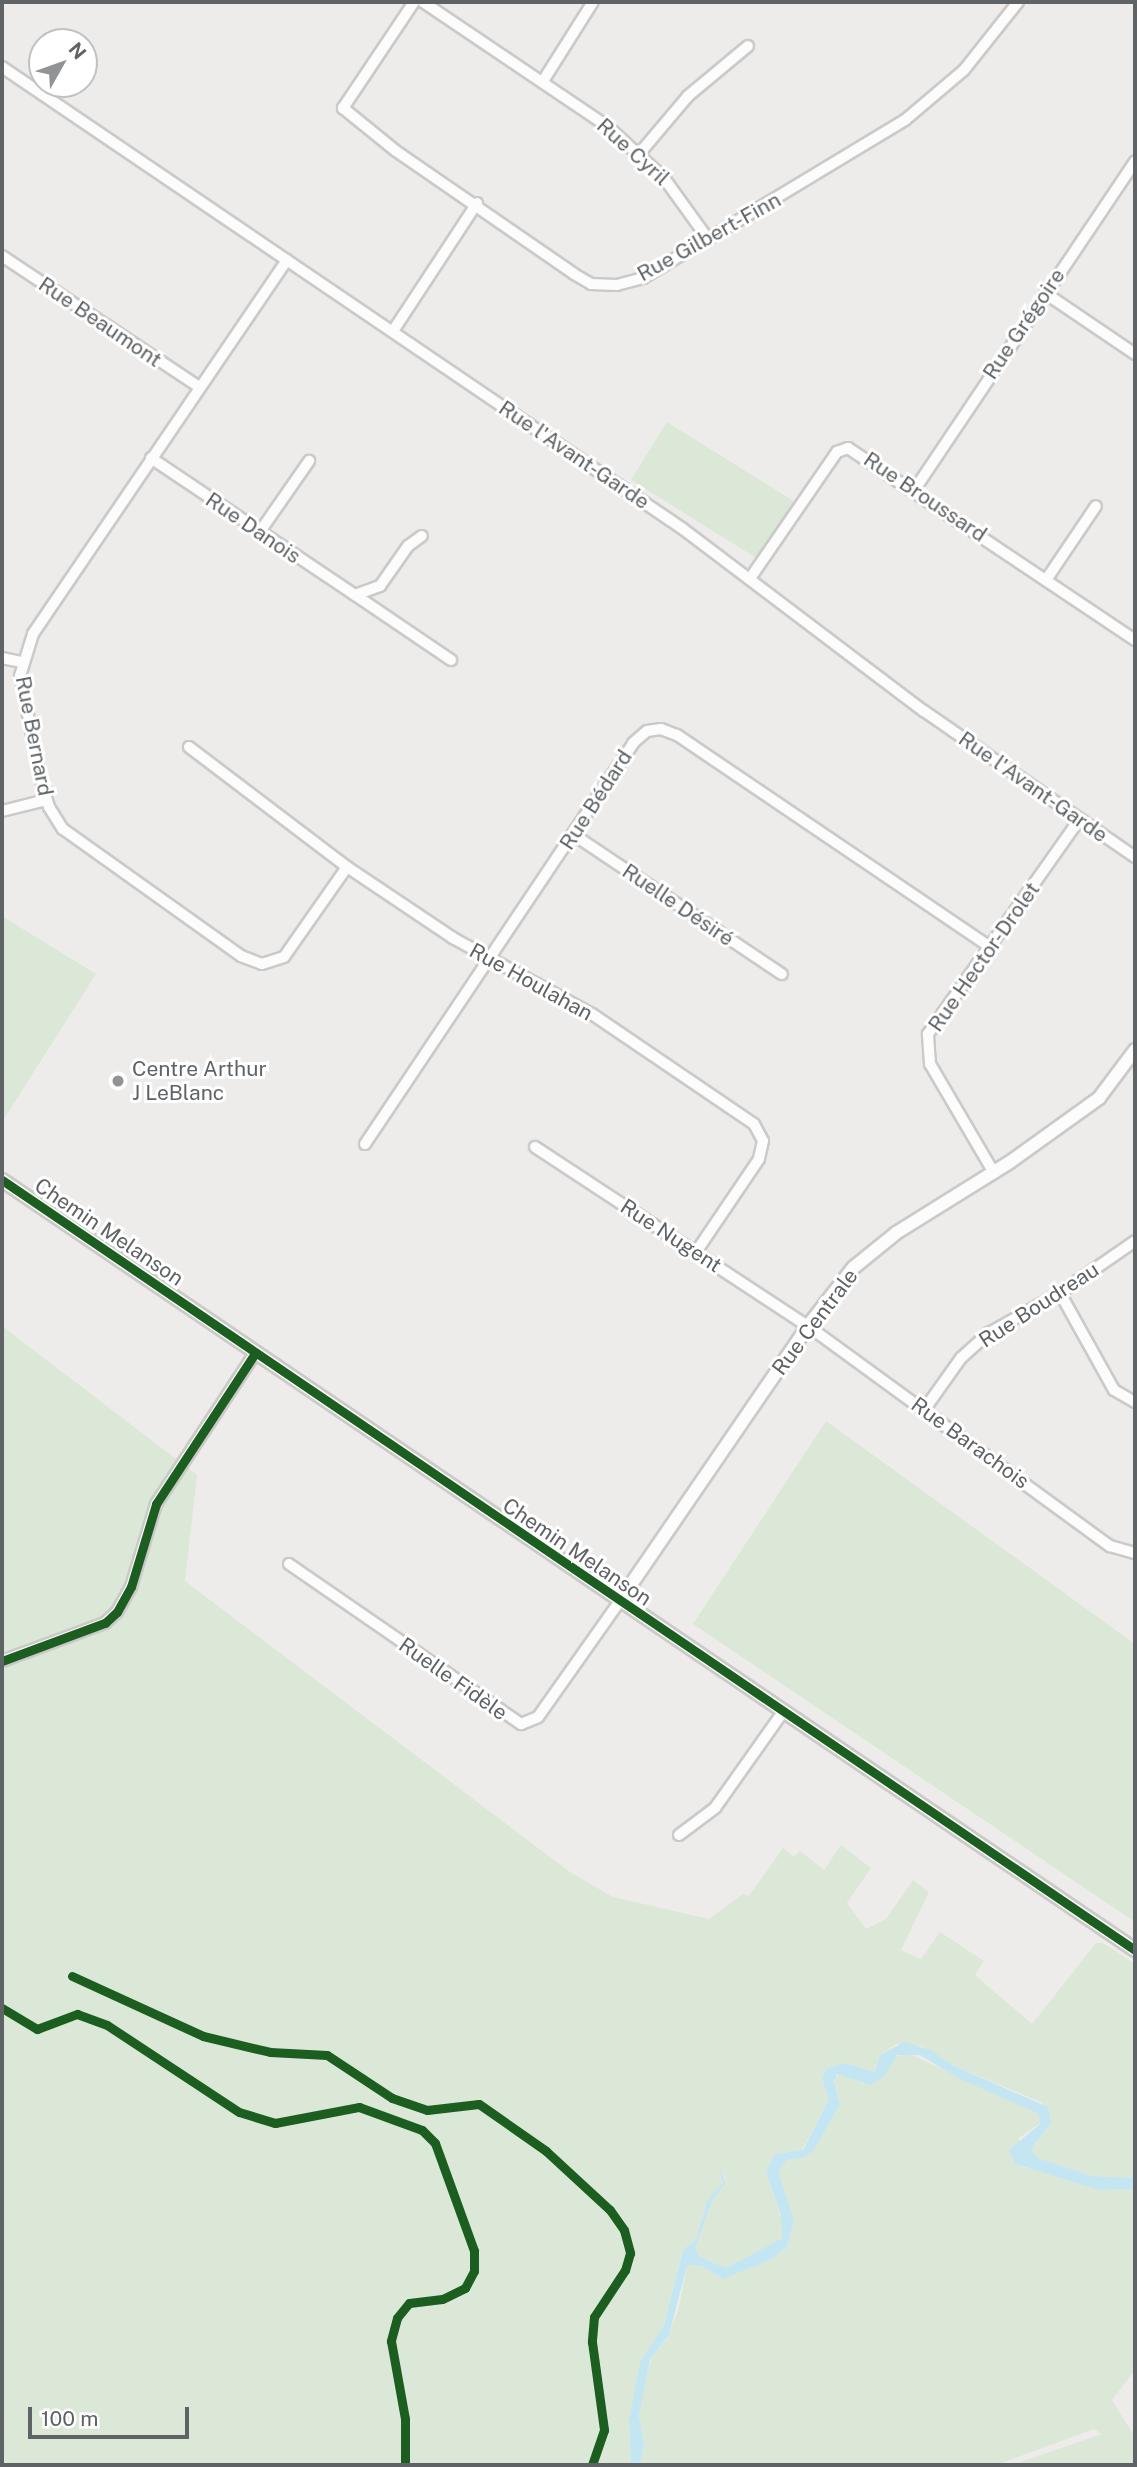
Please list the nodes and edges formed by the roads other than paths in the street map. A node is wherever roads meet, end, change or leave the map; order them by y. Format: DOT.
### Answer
graph roads {
  1 [pos="414,2"];
  2 [pos="423,2"];
  3 [pos="593,2"];
  4 [pos="1018,2"];
  5 [pos="748,46"];
  6 [pos="2,67"];
  7 [pos="543,81"];
  8 [pos="639,154"];
  9 [pos="1135,161"];
  10 [pos="477,203"];
  11 [pos="708,239"];
  12 [pos="2,256"];
  13 [pos="287,260"];
  14 [pos="1045,293"];
  15 [pos="393,331"];
  16 [pos="1135,354"];
  17 [pos="199,387"];
  18 [pos="152,458"];
  19 [pos="309,461"];
  20 [pos="915,489"];
  21 [pos="1096,506"];
  22 [pos="259,533"];
  23 [pos="422,536"];
  24 [pos="751,577"];
  25 [pos="1046,580"];
  26 [pos="355,595"];
  27 [pos="1135,640"];
  28 [pos="2,658"];
  29 [pos="451,660"];
  30 [pos="21,662"];
  31 [pos="189,747"];
  32 [pos="47,800"];
  33 [pos="2,811"];
  34 [pos="1079,820"];
  35 [pos="574,835"];
  36 [pos="1135,857"];
  37 [pos="347,866"];
  38 [pos="992,948"];
  39 [pos="489,960"];
  40 [pos="782,974"];
  41 [pos="1135,1050"];
  42 [pos="365,1144"];
  43 [pos="535,1147"];
  44 [pos="994,1173"];
  45 [pos="2,1180"];
  46 [pos="1135,1241"];
  47 [pos="696,1252"];
  48 [pos="1060,1293"];
  49 [pos="807,1326"];
  50 [pos="255,1353"];
  51 [pos="1135,1402"];
  52 [pos="924,1410"];
  53 [pos="1135,1553"];
  54 [pos="289,1564"];
  55 [pos="619,1602"];
  56 [pos="2,1661"];
  57 [pos="783,1712"];
  58 [pos="679,1835"];
  59 [pos="1135,1950"];
  1 -- 10 [label="street, Rue Gilbert-Finn"];
  2 -- 7 [label="street, Rue Cyril"];
  3 -- 7 [label="street"];
  4 -- 11 [label="street, Rue Gilbert-Finn"];
  5 -- 8 [label="street"];
  6 -- 13 [label="street, Rue l'Avant-Garde"];
  7 -- 8 [label="street, Rue Cyril"];
  8 -- 11 [label="street, Rue Cyril"];
  9 -- 14 [label="street, Rue Grégoire"];
  10 -- 11 [label="street, Rue Gilbert-Finn"];
  10 -- 15 [label="street"];
  12 -- 17 [label="street, Rue Beaumont"];
  13 -- 15 [label="street, Rue l'Avant-Garde"];
  13 -- 17 [label="street, Rue Bernard"];
  14 -- 16 [label="street"];
  14 -- 20 [label="street, Rue Grégoire"];
  15 -- 24 [label="street, Rue l'Avant-Garde"];
  17 -- 18 [label="street, Rue Bernard"];
  18 -- 22 [label="street, Rue Danois"];
  18 -- 30 [label="street, Rue Bernard"];
  19 -- 22 [label="street"];
  20 -- 24 [label="street, Rue Broussard"];
  20 -- 25 [label="street, Rue Broussard"];
  21 -- 25 [label="street"];
  22 -- 26 [label="street, Rue Danois"];
  23 -- 26 [label="street"];
  24 -- 34 [label="street, Rue l'Avant-Garde"];
  25 -- 27 [label="street, Rue Broussard"];
  26 -- 29 [label="street, Rue Danois"];
  28 -- 30 [label="street"];
  30 -- 32 [label="street, Rue Bernard"];
  31 -- 37 [label="street, Rue Houlahan"];
  32 -- 33 [label="street"];
  32 -- 37 [label="street, Rue Bernard"];
  34 -- 36 [label="street, Rue l'Avant-Garde"];
  34 -- 38 [label="street, Rue Hector-Drolet"];
  35 -- 38 [label="street, Rue Bédard"];
  35 -- 39 [label="street, Rue Bédard"];
  35 -- 40 [label="street, Ruelle Désiré"];
  37 -- 39 [label="street, Rue Houlahan"];
  38 -- 44 [label="street, Rue Hector-Drolet"];
  39 -- 42 [label="street, Rue Bédard"];
  39 -- 47 [label="street, Rue Houlahan"];
  41 -- 44 [label="street, Rue Centrale"];
  43 -- 47 [label="street, Rue Nugent"];
  44 -- 49 [label="street, Rue Centrale"];
  45 -- 50 [label="street, Chemin Melanson"];
  46 -- 48 [label="street, Rue Boudreau"];
  47 -- 49 [label="street, Rue Nugent"];
  48 -- 51 [label="street"];
  48 -- 52 [label="street, Rue Boudreau"];
  49 -- 52 [label="street, Rue Barachois"];
  49 -- 55 [label="street, Rue Centrale"];
  50 -- 55 [label="street, Chemin Melanson"];
  50 -- 56 [label="street"];
  52 -- 53 [label="street, Rue Barachois"];
  54 -- 55 [label="street, Ruelle Fidèle"];
  55 -- 57 [label="street, Chemin Melanson"];
  57 -- 58 [label="street"];
  57 -- 59 [label="street, Chemin Melanson"];
}
